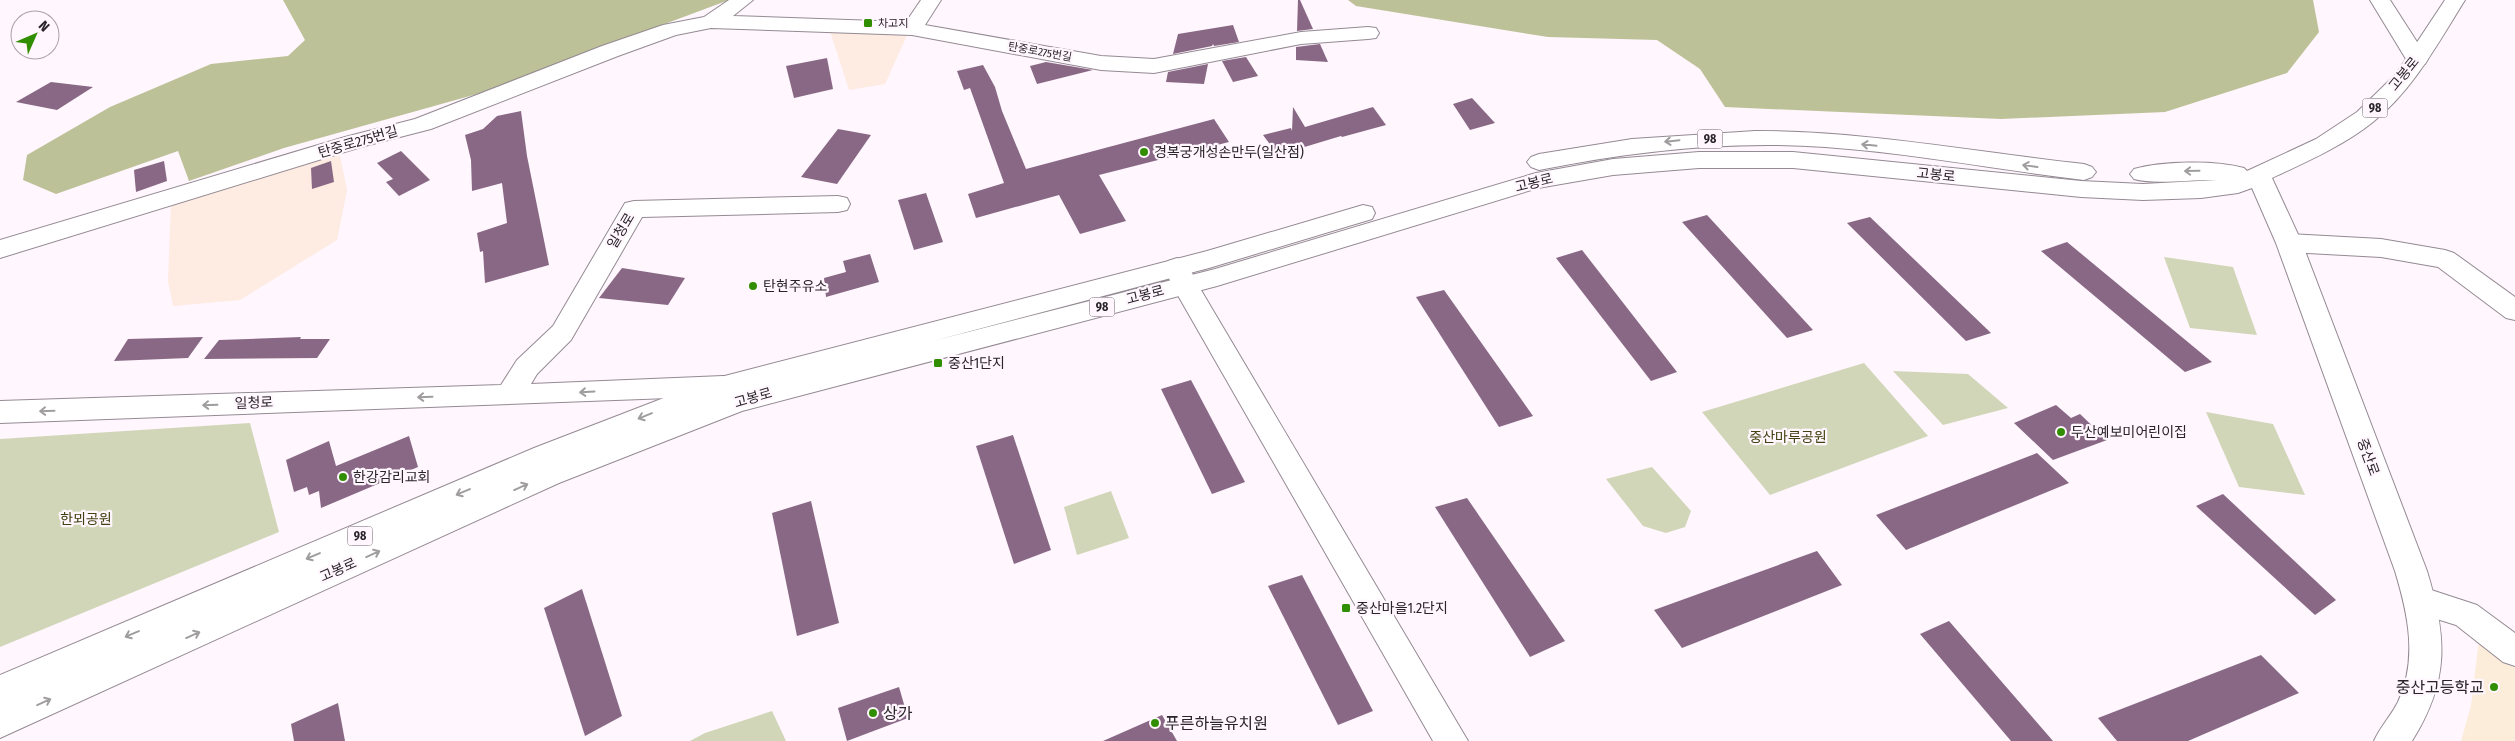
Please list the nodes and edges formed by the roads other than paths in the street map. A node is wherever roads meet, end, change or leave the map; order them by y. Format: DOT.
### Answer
graph roads {
  1 [pos="743,0"];
  2 [pos="931,0"];
  3 [pos="2380,0"];
  4 [pos="2456,0"];
  5 [pos="711,22"];
  6 [pos="912,29"];
  7 [pos="1368,32"];
  8 [pos="2417,59"];
  9 [pos="2258,174"];
  10 [pos="838,204"];
  11 [pos="2289,244"];
  12 [pos="0,249"];
  13 [pos="1181,276"];
  14 [pos="2515,310"];
  15 [pos="723,386"];
  16 [pos="509,394"];
  17 [pos="0,412"];
  18 [pos="2419,600"];
  19 [pos="2515,652"];
  20 [pos="0,691"];
  21 [pos="0,722"];
  22 [pos="1451,741"];
  23 [pos="2391,741"];
  1 -- 5 [label="main road, 탄중로275번길"];
  2 -- 6 [label="main road"];
  3 -- 8 [label="main road"];
  4 -- 8 [label="main road, 고봉로 / 98"];
  5 -- 6 [label="main road, 탄중로275번길"];
  5 -- 12 [label="main road, 탄중로275번길"];
  6 -- 7 [label="main road, 탄중로275번길"];
  8 -- 9 [label="main road, 고봉로 / 98"];
  9 -- 11 [label="main road, 중산로"];
  9 -- 13 [label="main road, 고봉로 / 98"];
  10 -- 16 [label="main road, 일청로"];
  11 -- 14 [label="main road"];
  11 -- 18 [label="main road, 중산로"];
  13 -- 15 [label="main road, 고봉로 / 98"];
  21 -- 13 [label="main road, 고봉로 / 98, one-way"];
  13 -- 22 [label="main road"];
  15 -- 16 [label="main road, 일청로, one-way"];
  15 -- 20 [label="main road, 고봉로 / 98, one-way"];
  16 -- 17 [label="main road, 일청로, one-way"];
  18 -- 19 [label="main road"];
  18 -- 23 [label="main road, 중산로"];
}
